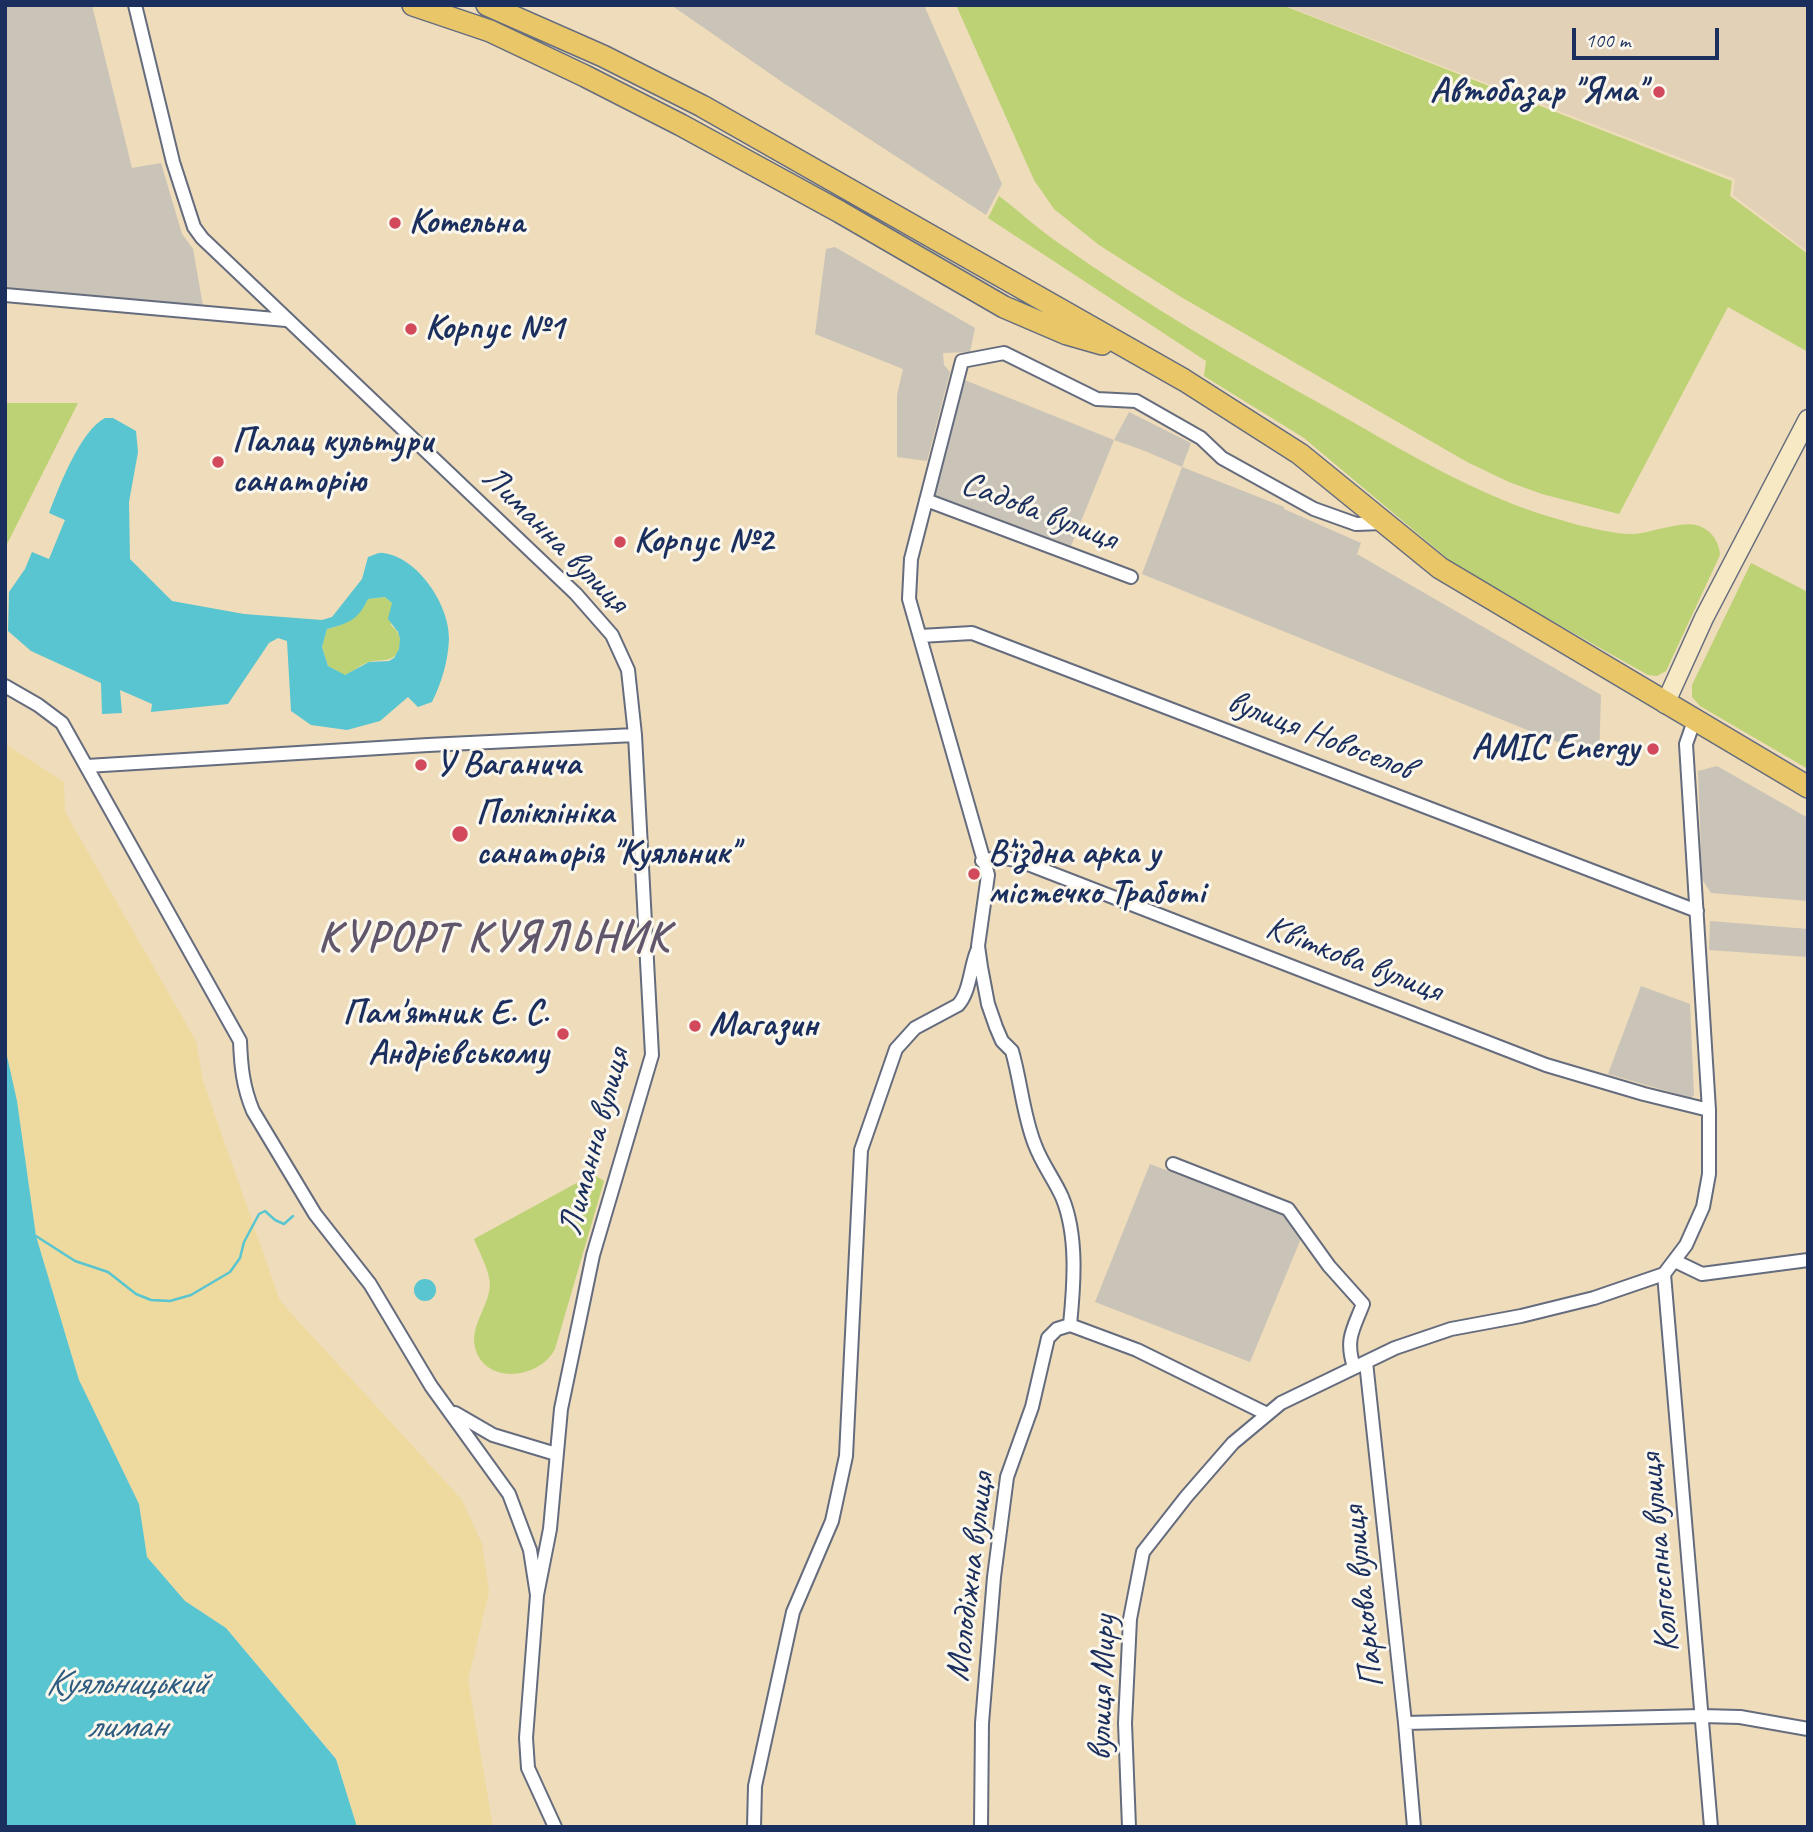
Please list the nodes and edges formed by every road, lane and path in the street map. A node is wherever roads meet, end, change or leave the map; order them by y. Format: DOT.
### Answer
graph roads {
  1 [pos="135,5"];
  2 [pos="413,5"];
  3 [pos="488,5"];
  4 [pos="5,295"];
  5 [pos="286,320"];
  6 [pos="1134,354"];
  7 [pos="1808,419"];
  8 [pos="926,500"];
  9 [pos="1384,523"];
  10 [pos="1131,577"];
  11 [pos="920,636"];
  12 [pos="5,686"];
  13 [pos="1665,704"];
  14 [pos="1694,721"];
  15 [pos="635,734"];
  16 [pos="87,766"];
  17 [pos="1808,787"];
  18 [pos="982,869"];
  19 [pos="1697,911"];
  20 [pos="978,946"];
  21 [pos="963,999"];
  22 [pos="988,1003"];
  23 [pos="1709,1110"];
  24 [pos="1173,1164"];
  25 [pos="1808,1260"];
  26 [pos="1675,1261"];
  27 [pos="1664,1274"];
  28 [pos="1070,1325"];
  29 [pos="1360,1365"];
  30 [pos="449,1409"];
  31 [pos="1267,1414"];
  32 [pos="556,1454"];
  33 [pos="537,1595"];
  34 [pos="1702,1716"];
  35 [pos="1405,1723"];
  36 [pos="1808,1729"];
  37 [pos="555,1827"];
  38 [pos="754,1827"];
  39 [pos="981,1827"];
  40 [pos="1129,1827"];
  41 [pos="1414,1827"];
  42 [pos="1712,1827"];
  1 -- 5 [label="street, Лиманна вулиця"];
  2 -- 6 [label="highway"];
  3 -- 6 [label="highway"];
  4 -- 5 [label="street"];
  5 -- 15 [label="street, Лиманна вулиця"];
  6 -- 9 [label="highway"];
  7 -- 13 [label="street"];
  8 -- 9 [label="street"];
  8 -- 10 [label="street, Садова вулиця"];
  8 -- 11 [label="street"];
  9 -- 13 [label="highway"];
  11 -- 18 [label="street"];
  11 -- 19 [label="street, вулиця Новоселов"];
  12 -- 16 [label="street"];
  13 -- 14 [label="highway"];
  14 -- 17 [label="highway"];
  14 -- 19 [label="street"];
  15 -- 16 [label="street"];
  15 -- 32 [label="street, Лиманна вулиця"];
  16 -- 30 [label="street"];
  18 -- 20 [label="street"];
  18 -- 23 [label="street, Квіткова вулиця"];
  19 -- 23 [label="street"];
  20 -- 21 [label="street"];
  20 -- 22 [label="street"];
  21 -- 22 [label="street"];
  21 -- 38 [label="street"];
  22 -- 28 [label="street"];
  23 -- 26 [label="street"];
  24 -- 29 [label="street, Паркова вулиця"];
  25 -- 26 [label="street"];
  26 -- 27 [label="street"];
  27 -- 29 [label="street"];
  27 -- 34 [label="street, Колгоспна вулиця"];
  28 -- 31 [label="street"];
  28 -- 39 [label="street, Молодіжна вулиця"];
  29 -- 31 [label="street"];
  29 -- 35 [label="street, Паркова вулиця"];
  30 -- 32 [label="street"];
  30 -- 33 [label="street"];
  31 -- 40 [label="street, вулиця Миру"];
  32 -- 33 [label="street, Лиманна вулиця"];
  33 -- 37 [label="street"];
  34 -- 35 [label="street"];
  34 -- 36 [label="street"];
  34 -- 42 [label="street, Колгоспна вулиця"];
  35 -- 41 [label="street, Паркова вулиця"];
}
